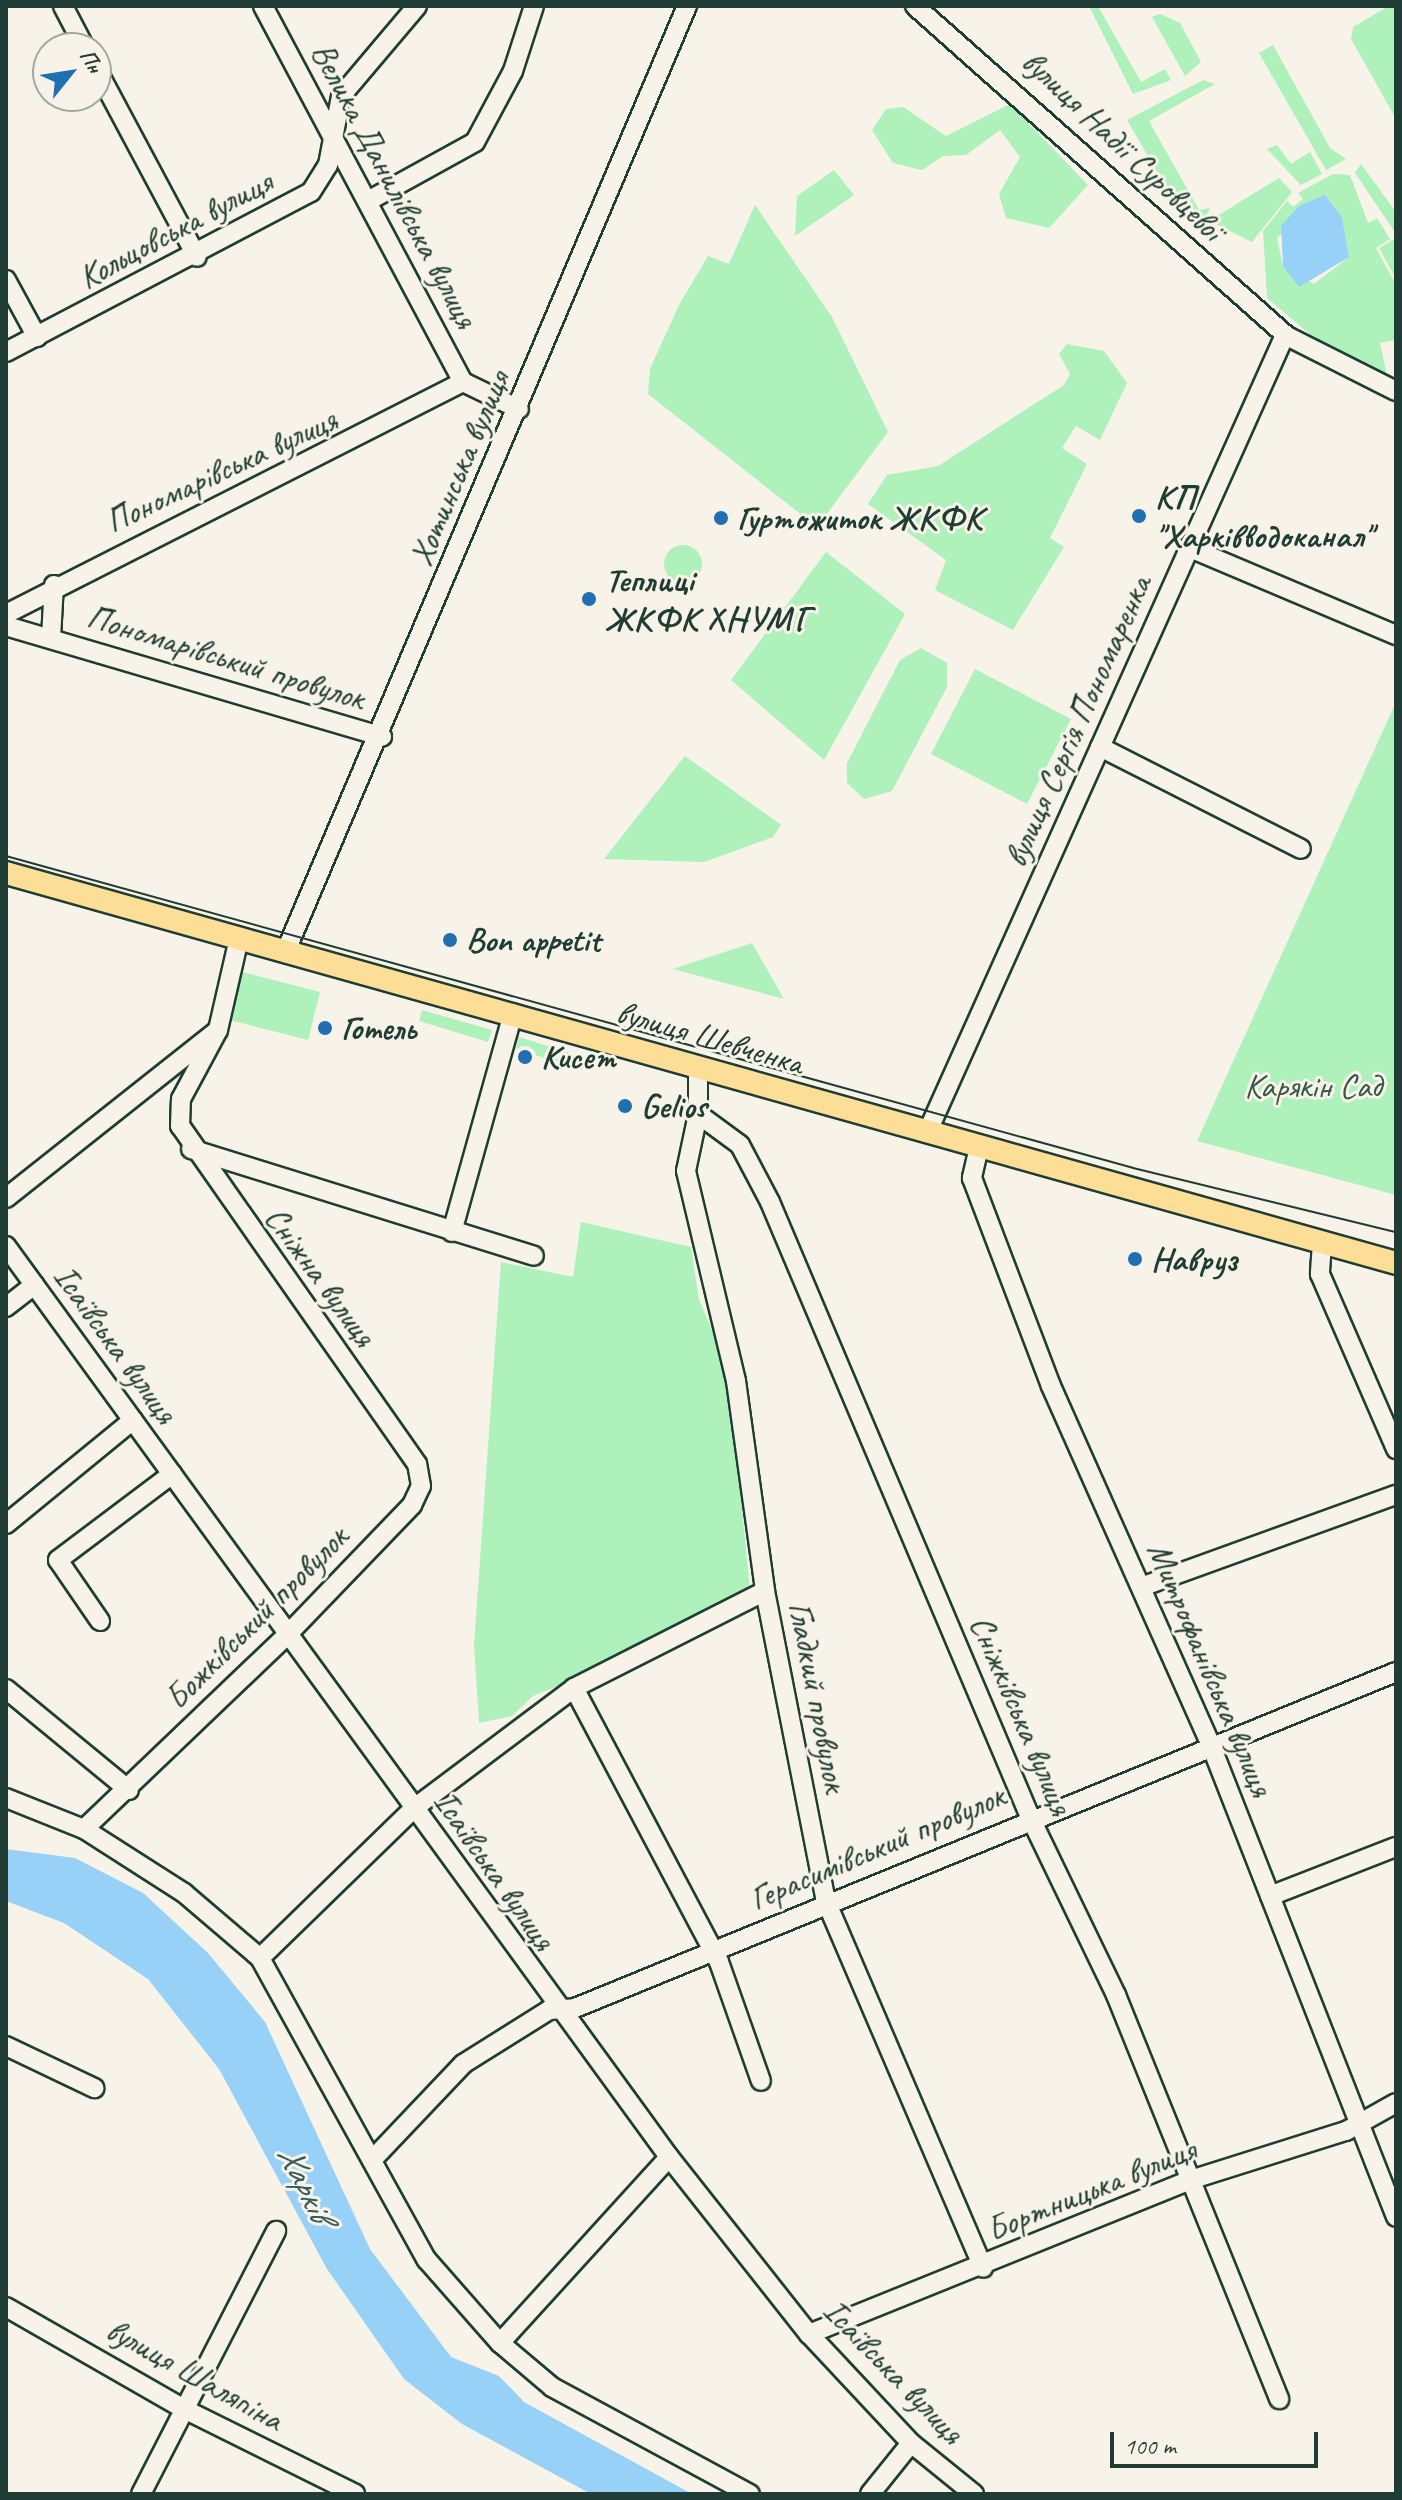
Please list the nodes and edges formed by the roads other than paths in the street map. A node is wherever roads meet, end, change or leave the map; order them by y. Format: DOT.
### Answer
graph roads {
  1 [pos="63,6"];
  2 [pos="263,6"];
  3 [pos="417,6"];
  4 [pos="534,6"];
  5 [pos="687,6"];
  6 [pos="915,6"];
  7 [pos="77,32"];
  8 [pos="112,98"];
  9 [pos="333,129"];
  10 [pos="368,201"];
  11 [pos="197,257"];
  12 [pos="6,280"];
  13 [pos="1285,335"];
  14 [pos="37,337"];
  15 [pos="6,352"];
  16 [pos="463,382"];
  17 [pos="1396,391"];
  18 [pos="519,409"];
  19 [pos="1190,548"];
  20 [pos="54,585"];
  21 [pos="6,614"];
  22 [pos="6,626"];
  23 [pos="1396,635"];
  24 [pos="51,638"];
  25 [pos="382,737"];
  26 [pos="1100,747"];
  27 [pos="1301,849"];
  28 [pos="6,873"];
  29 [pos="239,938"];
  30 [pos="285,953"];
  31 [pos="513,1013"];
  32 [pos="218,1030"];
  33 [pos="698,1071"];
  34 [pos="150,1084"];
  35 [pos="181,1099"];
  36 [pos="698,1114"];
  37 [pos="927,1133"];
  38 [pos="979,1147"];
  39 [pos="191,1149"];
  40 [pos="233,1162"];
  41 [pos="213,1180"];
  42 [pos="6,1198"];
  43 [pos="452,1232"];
  44 [pos="1322,1243"];
  45 [pos="6,1246"];
  46 [pos="534,1256"];
  47 [pos="1396,1263"];
  48 [pos="34,1285"];
  49 [pos="6,1307"];
  50 [pos="133,1420"];
  51 [pos="1396,1449"];
  52 [pos="172,1474"];
  53 [pos="421,1486"];
  54 [pos="1396,1495"];
  55 [pos="6,1524"];
  56 [pos="1144,1586"];
  57 [pos="765,1591"];
  58 [pos="100,1621"];
  59 [pos="288,1634"];
  60 [pos="1396,1672"];
  61 [pos="574,1688"];
  62 [pos="6,1689"];
  63 [pos="1210,1743"];
  64 [pos="129,1790"];
  65 [pos="6,1798"];
  66 [pos="413,1809"];
  67 [pos="1030,1817"];
  68 [pos="84,1829"];
  69 [pos="1396,1847"];
  70 [pos="1270,1896"];
  71 [pos="826,1901"];
  72 [pos="709,1953"];
  73 [pos="260,1958"];
  74 [pos="561,2010"];
  75 [pos="6,2046"];
  76 [pos="761,2081"];
  77 [pos="94,2088"];
  78 [pos="1396,2103"];
  79 [pos="1360,2122"];
  80 [pos="669,2157"];
  81 [pos="373,2159"];
  82 [pos="1187,2181"];
  83 [pos="1396,2217"];
  84 [pos="276,2231"];
  85 [pos="983,2268"];
  86 [pos="6,2307"];
  87 [pos="809,2334"];
  88 [pos="500,2343"];
  89 [pos="1279,2399"];
  90 [pos="184,2409"];
  91 [pos="911,2443"];
  92 [pos="141,2494"];
  93 [pos="355,2494"];
  94 [pos="750,2494"];
  95 [pos="870,2494"];
  96 [pos="974,2494"];
  1 -- 7 [label="street"];
  2 -- 9 [label="street, Велика Данилівська вулиця"];
  3 -- 9 [label="street, Кольцовська вулиця"];
  4 -- 10 [label="street"];
  5 -- 18 [label="street, Хотинська вулиця"];
  6 -- 13 [label="street, вулиця Надії Суровцевої"];
  8 -- 11 [label="street"];
  9 -- 10 [label="street, Велика Данилівська вулиця"];
  9 -- 11 [label="street, Кольцовська вулиця"];
  10 -- 16 [label="street, Велика Данилівська вулиця"];
  11 -- 14 [label="street, Кольцовська вулиця"];
  12 -- 14 [label="street"];
  13 -- 17 [label="street, вулиця Надії Суровцевої"];
  13 -- 19 [label="street, вулиця Сергія Пономаренка"];
  14 -- 15 [label="street, Кольцовська вулиця"];
  16 -- 18 [label="street, Велика Данилівська вулиця"];
  16 -- 20 [label="street, Пономарівська вулиця"];
  18 -- 25 [label="street, Хотинська вулиця"];
  19 -- 23 [label="street"];
  19 -- 26 [label="street, вулиця Сергія Пономаренка"];
  20 -- 21 [label="street, Пономарівська вулиця"];
  20 -- 24 [label="street, Пономарівський провулок"];
  22 -- 24 [label="street, Пономарівський провулок"];
  24 -- 25 [label="street, Пономарівський провулок"];
  25 -- 30 [label="street, Хотинська вулиця"];
  26 -- 27 [label="street"];
  26 -- 37 [label="street, вулиця Сергія Пономаренка"];
  28 -- 29 [label="main road, вулиця Шевченка"];
  29 -- 30 [label="main road, вулиця Шевченка"];
  29 -- 32 [label="street"];
  30 -- 31 [label="main road, вулиця Шевченка"];
  31 -- 33 [label="main road, вулиця Шевченка"];
  31 -- 43 [label="street"];
  32 -- 34 [label="street"];
  32 -- 35 [label="street"];
  33 -- 36 [label="street"];
  33 -- 37 [label="main road, вулиця Шевченка"];
  34 -- 35 [label="street"];
  34 -- 42 [label="street"];
  35 -- 39 [label="street, Сніжна вулиця"];
  36 -- 57 [label="street, Гладкий провулок"];
  36 -- 67 [label="street, Сніжківська вулиця"];
  37 -- 38 [label="main road, вулиця Шевченка"];
  38 -- 44 [label="main road, вулиця Шевченка"];
  38 -- 56 [label="street, Митрофанівська вулиця"];
  39 -- 40 [label="street"];
  39 -- 41 [label="street, Сніжна вулиця"];
  40 -- 41 [label="street"];
  40 -- 43 [label="street"];
  41 -- 53 [label="street, Сніжна вулиця"];
  43 -- 46 [label="street"];
  44 -- 47 [label="main road, вулиця Шевченка"];
  44 -- 51 [label="street"];
  45 -- 48 [label="street, Ісаївська вулиця"];
  48 -- 49 [label="street"];
  48 -- 50 [label="street, Ісаївська вулиця"];
  50 -- 52 [label="street, Ісаївська вулиця"];
  50 -- 55 [label="street"];
  52 -- 58 [label="street"];
  52 -- 59 [label="street, Ісаївська вулиця"];
  53 -- 59 [label="street, Божківський провулок"];
  54 -- 56 [label="street"];
  56 -- 63 [label="street, Митрофанівська вулиця"];
  57 -- 61 [label="street"];
  57 -- 71 [label="street, Гладкий провулок"];
  59 -- 64 [label="street, Божківський провулок"];
  59 -- 66 [label="street, Ісаївська вулиця"];
  60 -- 63 [label="street, Герасимівський провулок"];
  61 -- 66 [label="street"];
  61 -- 72 [label="street"];
  62 -- 64 [label="street"];
  63 -- 67 [label="street, Герасимівський провулок"];
  63 -- 70 [label="street, Митрофанівська вулиця"];
  64 -- 68 [label="street, Божківський провулок"];
  65 -- 68 [label="street"];
  66 -- 73 [label="street"];
  66 -- 74 [label="street, Ісаївська вулиця"];
  67 -- 71 [label="street, Герасимівський провулок"];
  67 -- 82 [label="street, Сніжківська вулиця"];
  68 -- 73 [label="street"];
  69 -- 70 [label="street"];
  70 -- 79 [label="street, Митрофанівська вулиця"];
  71 -- 72 [label="street, Герасимівський провулок"];
  71 -- 85 [label="street, Гладкий провулок"];
  72 -- 74 [label="street, Герасимівський провулок"];
  72 -- 76 [label="street"];
  73 -- 81 [label="street"];
  74 -- 80 [label="street, Ісаївська вулиця"];
  74 -- 81 [label="street, Герасимівський провулок"];
  75 -- 77 [label="street"];
  78 -- 79 [label="street, Бортницька вулиця"];
  79 -- 82 [label="street, Бортницька вулиця"];
  79 -- 83 [label="street, Митрофанівська вулиця"];
  80 -- 87 [label="street, Ісаївська вулиця"];
  80 -- 88 [label="street"];
  81 -- 88 [label="street"];
  82 -- 85 [label="street, Бортницька вулиця"];
  82 -- 89 [label="street, Сніжківська вулиця"];
  84 -- 90 [label="street"];
  85 -- 87 [label="street, Бортницька вулиця"];
  86 -- 90 [label="street, вулиця Шаляпіна"];
  87 -- 91 [label="street, Ісаївська вулиця"];
  88 -- 94 [label="street"];
  90 -- 92 [label="street"];
  90 -- 93 [label="street, вулиця Шаляпіна"];
  91 -- 95 [label="street"];
  91 -- 96 [label="street, Ісаївська вулиця"];
}
